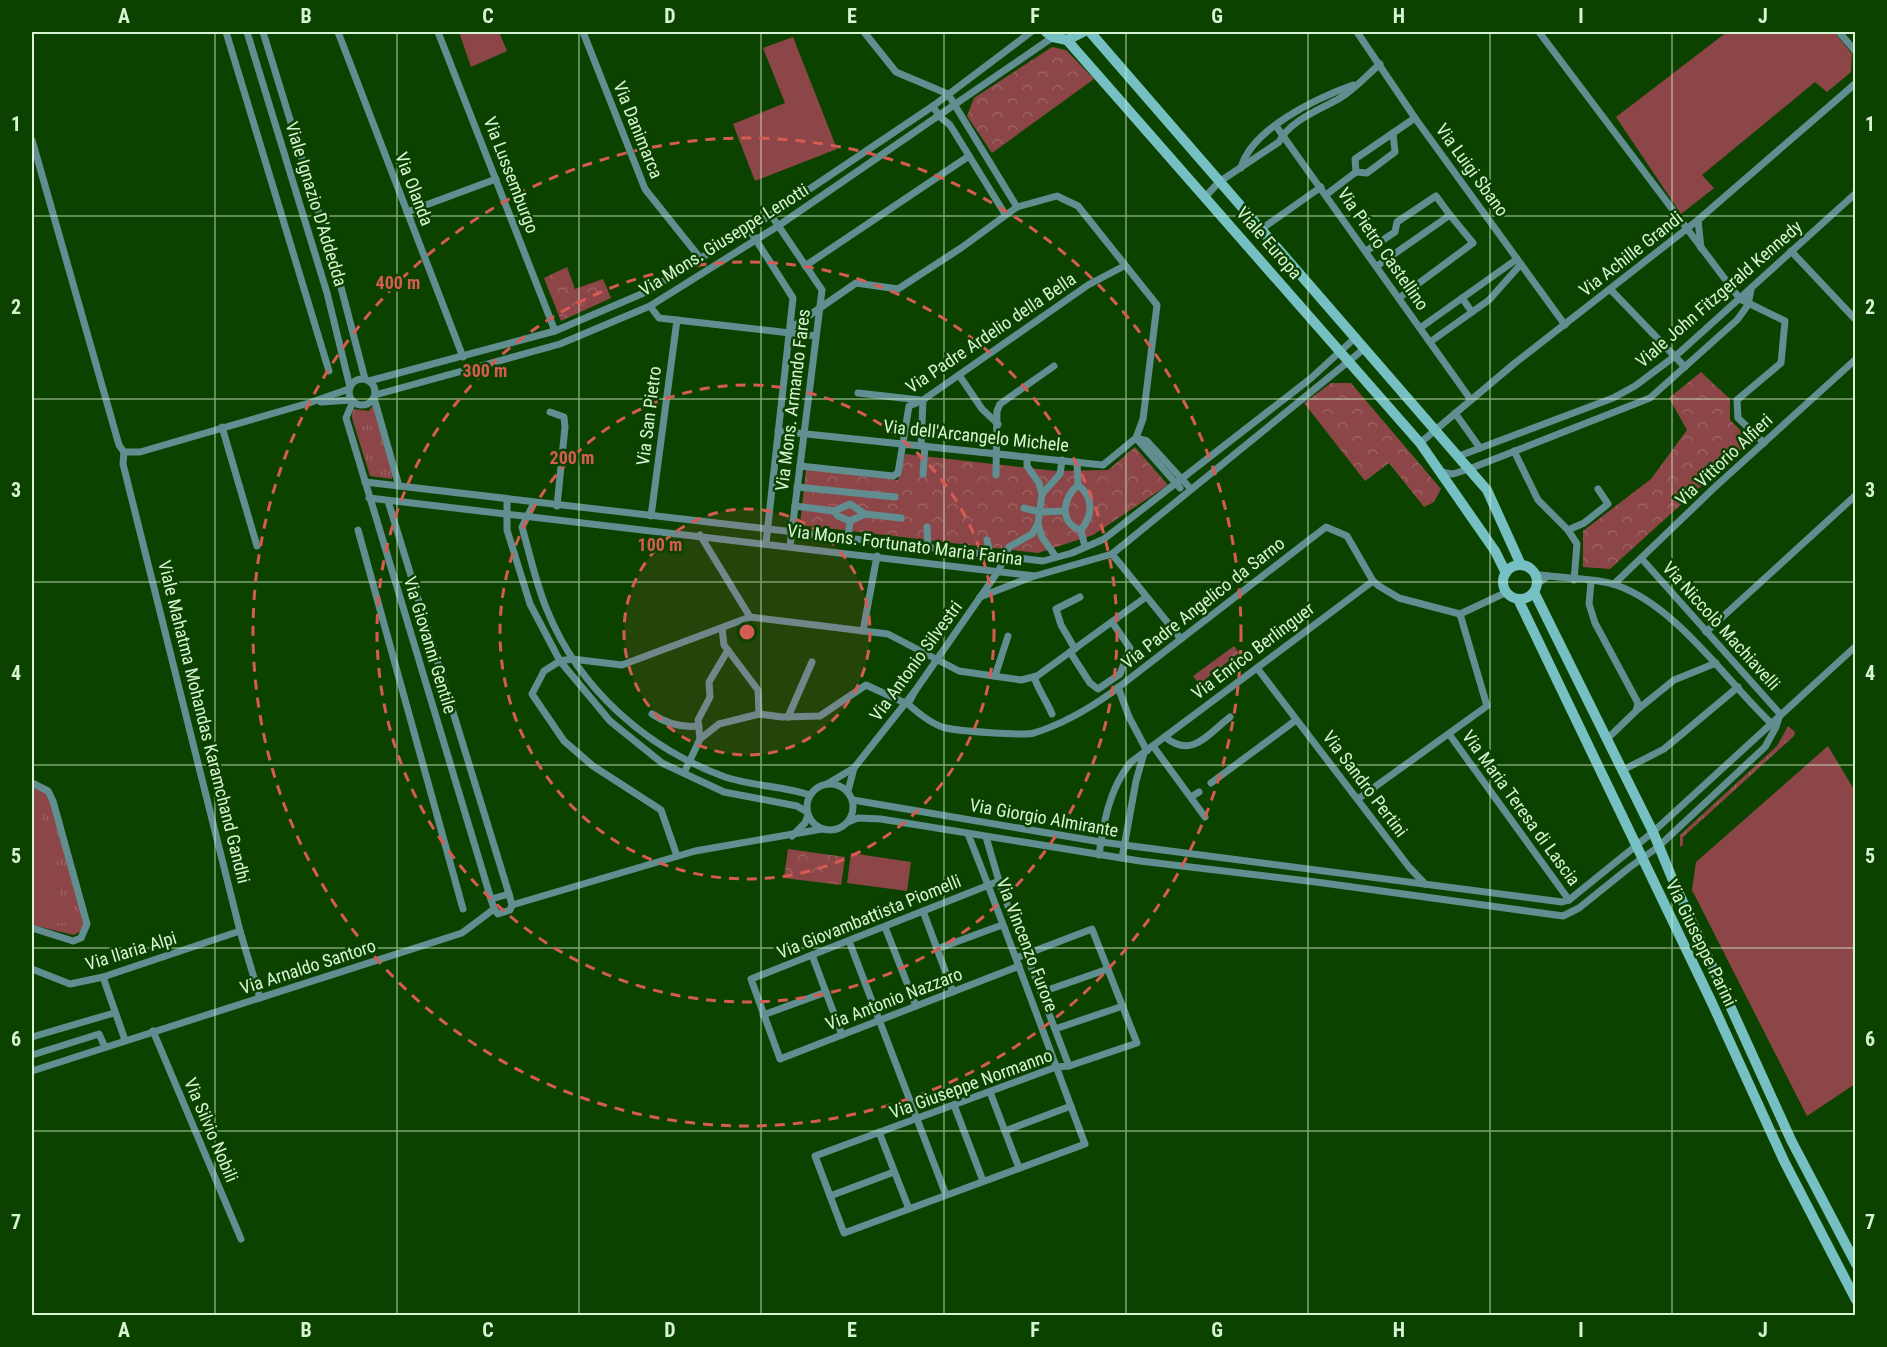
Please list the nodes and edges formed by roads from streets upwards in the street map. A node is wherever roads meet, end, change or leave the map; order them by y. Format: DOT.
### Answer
graph roads {
  1 [pos="226,32"];
  2 [pos="247,32"];
  3 [pos="338,32"];
  4 [pos="438,32"];
  5 [pos="583,32"];
  6 [pos="864,32"];
  7 [pos="1031,32"];
  8 [pos="1083,32"];
  9 [pos="1090,32"];
  10 [pos="1357,32"];
  11 [pos="1539,32"];
  12 [pos="1839,32"];
  13 [pos="264,34"];
  14 [pos="1049,34"];
  15 [pos="1067,40"];
  16 [pos="250,41"];
  17 [pos="1856,52"];
  18 [pos="1380,64"];
  19 [pos="1856,83"];
  20 [pos="1355,84"];
  21 [pos="948,94"];
  22 [pos="933,106"];
  23 [pos="954,107"];
  24 [pos="939,116"];
  25 [pos="1415,118"];
  26 [pos="1276,126"];
  27 [pos="1393,133"];
  28 [pos="1283,134"];
  29 [pos="32,140"];
  30 [pos="984,154"];
  31 [pos="971,158"];
  32 [pos="1241,168"];
  33 [pos="1356,172"];
  34 [pos="496,179"];
  35 [pos="1219,182"];
  36 [pos="1321,186"];
  37 [pos="1856,193"];
  38 [pos="1327,194"];
  39 [pos="1206,195"];
  40 [pos="315,197"];
  41 [pos="300,202"];
  42 [pos="1017,207"];
  43 [pos="407,212"];
  44 [pos="1005,214"];
  45 [pos="771,215"];
  46 [pos="1450,215"];
  47 [pos="1698,220"];
  48 [pos="778,226"];
  49 [pos="749,229"];
  50 [pos="1685,229"];
  51 [pos="1260,230"];
  52 [pos="756,240"];
  53 [pos="1701,250"];
  54 [pos="1366,251"];
  55 [pos="1791,251"];
  56 [pos="701,259"];
  57 [pos="1519,261"];
  58 [pos="805,266"];
  59 [pos="1124,266"];
  60 [pos="1377,266"];
  61 [pos="1751,289"];
  62 [pos="1610,290"];
  63 [pos="1399,298"];
  64 [pos="1462,298"];
  65 [pos="1740,300"];
  66 [pos="1748,305"];
  67 [pos="650,306"];
  68 [pos="820,307"];
  69 [pos="1472,312"];
  70 [pos="677,320"];
  71 [pos="1856,321"];
  72 [pos="1565,325"];
  73 [pos="1420,328"];
  74 [pos="791,330"];
  75 [pos="555,331"];
  76 [pos="816,336"];
  77 [pos="1356,337"];
  78 [pos="1430,342"];
  79 [pos="1365,348"];
  80 [pos="1340,349"];
  81 [pos="463,357"];
  82 [pos="1675,357"];
  83 [pos="1856,359"];
  84 [pos="1350,361"];
  85 [pos="1054,366"];
  86 [pos="1685,367"];
  87 [pos="329,371"];
  88 [pos="959,375"];
  89 [pos="367,380"];
  90 [pos="350,388"];
  91 [pos="858,393"];
  92 [pos="375,397"];
  93 [pos="923,400"];
  94 [pos="1471,400"];
  95 [pos="352,401"];
  96 [pos="309,403"];
  97 [pos="549,412"];
  98 [pos="1455,413"];
  99 [pos="998,424"];
  100 [pos="222,427"];
  101 [pos="778,430"];
  102 [pos="1436,430"];
  103 [pos="804,433"];
  104 [pos="1136,438"];
  105 [pos="1420,443"];
  106 [pos="1764,443"];
  107 [pos="904,444"];
  108 [pos="923,446"];
  109 [pos="1480,448"];
  110 [pos="1514,451"];
  111 [pos="124,452"];
  112 [pos="998,454"];
  113 [pos="1459,456"];
  114 [pos="1027,457"];
  115 [pos="1062,460"];
  116 [pos="1077,462"];
  117 [pos="800,466"];
  118 [pos="1470,469"];
  119 [pos="1440,472"];
  120 [pos="923,474"];
  121 [pos="996,476"];
  122 [pos="365,482"];
  123 [pos="1180,482"];
  124 [pos="1078,485"];
  125 [pos="399,486"];
  126 [pos="797,487"];
  127 [pos="1598,489"];
  128 [pos="1187,491"];
  129 [pos="851,493"];
  130 [pos="1042,494"];
  131 [pos="1856,495"];
  132 [pos="895,497"];
  133 [pos="369,498"];
  134 [pos="507,500"];
  135 [pos="388,501"];
  136 [pos="534,503"];
  137 [pos="850,504"];
  138 [pos="557,506"];
  139 [pos="795,506"];
  140 [pos="1024,508"];
  141 [pos="834,511"];
  142 [pos="1065,511"];
  143 [pos="507,512"];
  144 [pos="1040,512"];
  145 [pos="528,514"];
  146 [pos="865,514"];
  147 [pos="651,516"];
  148 [pos="902,518"];
  149 [pos="850,521"];
  150 [pos="1038,524"];
  151 [pos="927,527"];
  152 [pos="358,530"];
  153 [pos="767,530"];
  154 [pos="1081,530"];
  155 [pos="1568,530"];
  156 [pos="792,532"];
  157 [pos="700,535"];
  158 [pos="848,539"];
  159 [pos="987,540"];
  160 [pos="766,543"];
  161 [pos="257,546"];
  162 [pos="790,546"];
  163 [pos="1085,547"];
  164 [pos="928,548"];
  165 [pos="1112,554"];
  166 [pos="990,555"];
  167 [pos="877,556"];
  168 [pos="1004,556"];
  169 [pos="1056,557"];
  170 [pos="1641,558"];
  171 [pos="1521,565"];
  172 [pos="999,570"];
  173 [pos="1506,573"];
  174 [pos="1534,574"];
  175 [pos="1035,576"];
  176 [pos="1548,576"];
  177 [pos="1574,580"];
  178 [pos="1373,581"];
  179 [pos="1591,582"];
  180 [pos="1614,584"];
  181 [pos="1535,588"];
  182 [pos="1506,592"];
  183 [pos="980,597"];
  184 [pos="1080,597"];
  185 [pos="1146,597"];
  186 [pos="1518,598"];
  187 [pos="1460,614"];
  188 [pos="750,617"];
  189 [pos="1112,622"];
  190 [pos="722,628"];
  191 [pos="863,631"];
  192 [pos="1706,632"];
  193 [pos="1008,636"];
  194 [pos="1181,639"];
  195 [pos="1856,646"];
  196 [pos="728,650"];
  197 [pos="1073,650"];
  198 [pos="572,659"];
  199 [pos="937,659"];
  200 [pos="560,661"];
  201 [pos="812,662"];
  202 [pos="1716,663"];
  203 [pos="1257,668"];
  204 [pos="995,676"];
  205 [pos="1034,677"];
  206 [pos="1118,687"];
  207 [pos="1738,687"];
  208 [pos="915,691"];
  209 [pos="905,703"];
  210 [pos="1636,711"];
  211 [pos="652,714"];
  212 [pos="759,714"];
  213 [pos="1052,714"];
  214 [pos="1780,714"];
  215 [pos="788,717"];
  216 [pos="1230,717"];
  217 [pos="1296,720"];
  218 [pos="1774,725"];
  219 [pos="699,726"];
  220 [pos="1449,734"];
  221 [pos="1165,737"];
  222 [pos="1607,739"];
  223 [pos="700,740"];
  224 [pos="1153,746"];
  225 [pos="1145,752"];
  226 [pos="689,763"];
  227 [pos="855,768"];
  228 [pos="1623,770"];
  229 [pos="684,773"];
  230 [pos="32,783"];
  231 [pos="1211,783"];
  232 [pos="827,784"];
  233 [pos="848,792"];
  234 [pos="1199,792"];
  235 [pos="810,795"];
  236 [pos="1191,797"];
  237 [pos="1358,799"];
  238 [pos="853,800"];
  239 [pos="808,814"];
  240 [pos="1205,817"];
  241 [pos="849,822"];
  242 [pos="822,829"];
  243 [pos="1653,832"];
  244 [pos="968,834"];
  245 [pos="792,836"];
  246 [pos="986,837"];
  247 [pos="1101,842"];
  248 [pos="1635,844"];
  249 [pos="1124,845"];
  250 [pos="1658,847"];
  251 [pos="1099,855"];
  252 [pos="678,856"];
  253 [pos="1122,858"];
  254 [pos="1642,859"];
  255 [pos="1409,867"];
  256 [pos="1396,880"];
  257 [pos="999,881"];
  258 [pos="1426,885"];
  259 [pos="988,886"];
  260 [pos="509,894"];
  261 [pos="491,898"];
  262 [pos="1569,900"];
  263 [pos="512,906"];
  264 [pos="463,909"];
  265 [pos="494,909"];
  266 [pos="923,911"];
  267 [pos="1002,925"];
  268 [pos="885,927"];
  269 [pos="32,928"];
  270 [pos="240,931"];
  271 [pos="849,941"];
  272 [pos="937,949"];
  273 [pos="1027,954"];
  274 [pos="812,955"];
  275 [pos="1016,958"];
  276 [pos="1019,966"];
  277 [pos="32,969"];
  278 [pos="1108,969"];
  279 [pos="103,977"];
  280 [pos="953,992"];
  281 [pos="1041,992"];
  282 [pos="826,993"];
  283 [pos="261,998"];
  284 [pos="916,1006"];
  285 [pos="1123,1006"];
  286 [pos="114,1013"];
  287 [pos="763,1015"];
  288 [pos="880,1020"];
  289 [pos="1055,1029"];
  290 [pos="153,1031"];
  291 [pos="842,1035"];
  292 [pos="32,1037"];
  293 [pos="124,1040"];
  294 [pos="105,1047"];
  295 [pos="32,1055"];
  296 [pos="1069,1066"];
  297 [pos="1056,1067"];
  298 [pos="32,1071"];
  299 [pos="1764,1078"];
  300 [pos="1749,1084"];
  301 [pos="990,1092"];
  302 [pos="954,1105"];
  303 [pos="1071,1106"];
  304 [pos="918,1118"];
  305 [pos="1005,1131"];
  306 [pos="879,1132"];
  307 [pos="1019,1168"];
  308 [pos="894,1172"];
  309 [pos="983,1181"];
  310 [pos="946,1195"];
  311 [pos="830,1196"];
  312 [pos="909,1209"];
  313 [pos="241,1239"];
  314 [pos="1856,1264"];
  315 [pos="1856,1300"];
  1 -- 87 [label="street, Viale Ignazio D'Addedda"];
  2 -- 16 [label="street, Viale Ignazio D'Addedda"];
  3 -- 43 [label="street, Via Olanda"];
  4 -- 34 [label="street, Via Lussemburgo"];
  5 -- 56 [label="street, Via Danimarca"];
  6 -- 21 [label="street"];
  7 -- 21 [label="street"];
  8 -- 15 [label="street"];
  9 -- 35 [label="street, Viale Europa"];
  10 -- 18 [label="street, Via Luigi Sbano"];
  11 -- 50 [label="street"];
  12 -- 17 [label="street"];
  13 -- 16 [label="street"];
  13 -- 40 [label="street, Viale Ignazio D'Addedda"];
  14 -- 15 [label="street"];
  14 -- 23 [label="street, Via Mons. Giuseppe Lenotti"];
  15 -- 39 [label="street, Viale Europa"];
  16 -- 41 [label="street, Viale Ignazio D'Addedda"];
  18 -- 20 [label="street"];
  18 -- 25 [label="street, Via Luigi Sbano"];
  19 -- 47 [label="street, Via Achille Grandi"];
  20 -- 26 [label="street"];
  20 -- 28 [label="street"];
  21 -- 22 [label="street"];
  21 -- 23 [label="street"];
  22 -- 24 [label="street"];
  22 -- 45 [label="street"];
  23 -- 24 [label="street, Via Mons. Giuseppe Lenotti"];
  23 -- 30 [label="street"];
  24 -- 31 [label="street"];
  24 -- 48 [label="street, Via Mons. Giuseppe Lenotti"];
  25 -- 27 [label="street, Via Pietro Castellino"];
  25 -- 57 [label="street, Via Luigi Sbano"];
  26 -- 28 [label="street, Via Pietro Castellino"];
  26 -- 32 [label="street"];
  27 -- 33 [label="street, Via Pietro Castellino"];
  27 -- 33 [label="street, Via Pietro Castellino"];
  28 -- 32 [label="street"];
  28 -- 36 [label="street, Via Pietro Castellino"];
  29 -- 111 [label="street, Viale Mahatma Mohandas Karamchand Gandhi"];
  30 -- 31 [label="street"];
  30 -- 42 [label="street"];
  31 -- 44 [label="street"];
  31 -- 58 [label="street"];
  32 -- 35 [label="street"];
  33 -- 38 [label="street"];
  34 -- 43 [label="street"];
  34 -- 75 [label="street, Via Lussemburgo"];
  35 -- 39 [label="street"];
  35 -- 51 [label="street, Viale Europa"];
  36 -- 38 [label="street, Via Pietro Castellino"];
  36 -- 51 [label="street, Via Pietro Castellino"];
  37 -- 55 [label="street, Viale John Fitzgerald Kennedy"];
  38 -- 54 [label="street, Via Pietro Castellino"];
  39 -- 80 [label="street, Viale Europa"];
  40 -- 41 [label="street"];
  40 -- 89 [label="street, Viale Ignazio D'Addedda"];
  41 -- 90 [label="street, Viale Ignazio D'Addedda"];
  42 -- 44 [label="street"];
  42 -- 59 [label="street"];
  43 -- 81 [label="street, Via Olanda"];
  44 -- 68 [label="street"];
  45 -- 48 [label="street, Via Mons. Armando Fares"];
  45 -- 49 [label="street"];
  46 -- 54 [label="street"];
  46 -- 60 [label="street"];
  46 -- 63 [label="street"];
  47 -- 50 [label="street, Via Achille Grandi"];
  47 -- 53 [label="street"];
  48 -- 52 [label="street, Via Mons. Giuseppe Lenotti"];
  48 -- 58 [label="street, Via Mons. Armando Fares"];
  49 -- 52 [label="street, Via Mons. Armando Fares"];
  49 -- 56 [label="street"];
  50 -- 53 [label="street"];
  50 -- 62 [label="street, Via Achille Grandi"];
  51 -- 77 [label="street, Viale Europa"];
  52 -- 67 [label="street, Via Mons. Giuseppe Lenotti"];
  52 -- 74 [label="street, Via Mons. Armando Fares"];
  53 -- 65 [label="street"];
  54 -- 60 [label="street, Via Pietro Castellino"];
  55 -- 61 [label="street, Viale John Fitzgerald Kennedy"];
  55 -- 71 [label="street"];
  56 -- 75 [label="street"];
  57 -- 64 [label="street, Via Pietro Castellino"];
  57 -- 69 [label="street"];
  57 -- 72 [label="street, Via Luigi Sbano"];
  58 -- 68 [label="street, Via Mons. Armando Fares"];
  59 -- 88 [label="street, Via Padre Ardelio della Bella"];
  59 -- 104 [label="street"];
  60 -- 63 [label="street, Via Pietro Castellino"];
  61 -- 65 [label="street, Viale John Fitzgerald Kennedy"];
  61 -- 66 [label="street"];
  62 -- 72 [label="street, Via Achille Grandi"];
  62 -- 82 [label="street"];
  63 -- 73 [label="street, Via Pietro Castellino"];
  64 -- 69 [label="street"];
  64 -- 73 [label="street, Via Pietro Castellino"];
  65 -- 66 [label="street"];
  65 -- 82 [label="street, Viale John Fitzgerald Kennedy"];
  66 -- 86 [label="street, Viale John Fitzgerald Kennedy"];
  66 -- 106 [label="street"];
  67 -- 70 [label="street"];
  67 -- 92 [label="street, Via Mons. Giuseppe Lenotti"];
  68 -- 74 [label="street"];
  68 -- 76 [label="street, Via Mons. Armando Fares"];
  69 -- 78 [label="street"];
  70 -- 74 [label="street"];
  70 -- 147 [label="street, Via San Pietro"];
  72 -- 94 [label="street, Via Achille Grandi"];
  73 -- 78 [label="street, Via Pietro Castellino"];
  74 -- 76 [label="street"];
  74 -- 101 [label="street, Via Mons. Armando Fares"];
  75 -- 81 [label="street"];
  76 -- 103 [label="street, Via Mons. Armando Fares"];
  77 -- 79 [label="street, Viale Europa"];
  77 -- 80 [label="street, Via Mons. Fortunato Maria Farina"];
  78 -- 94 [label="street, Via Pietro Castellino"];
  79 -- 84 [label="street, Via Mons. Fortunato Maria Farina"];
  79 -- 102 [label="street, Viale Europa"];
  80 -- 84 [label="street, Viale Europa"];
  80 -- 123 [label="street, Via Mons. Fortunato Maria Farina"];
  81 -- 89 [label="street"];
  82 -- 86 [label="street"];
  82 -- 109 [label="street, Viale John Fitzgerald Kennedy"];
  83 -- 106 [label="street, Via Vittorio Alfieri"];
  84 -- 105 [label="street, Viale Europa"];
  84 -- 128 [label="street, Via Mons. Fortunato Maria Farina"];
  85 -- 99 [label="street"];
  86 -- 110 [label="street, Viale John Fitzgerald Kennedy"];
  88 -- 93 [label="street, Via Padre Ardelio della Bella"];
  88 -- 99 [label="street"];
  89 -- 90 [label="street"];
  89 -- 92 [label="street"];
  90 -- 95 [label="street"];
  90 -- 96 [label="street"];
  91 -- 93 [label="street"];
  92 -- 95 [label="street"];
  92 -- 125 [label="street"];
  93 -- 107 [label="street, Via Padre Ardelio della Bella"];
  93 -- 108 [label="street"];
  94 -- 98 [label="street, Via Achille Grandi"];
  95 -- 96 [label="street"];
  95 -- 122 [label="street, Via Giovanni Gentile"];
  96 -- 100 [label="street"];
  97 -- 138 [label="street"];
  98 -- 102 [label="street, Via Achille Grandi"];
  98 -- 109 [label="street"];
  99 -- 112 [label="street"];
  100 -- 111 [label="street"];
  100 -- 161 [label="street"];
  101 -- 103 [label="street, Via dell'Arcangelo Michele"];
  101 -- 153 [label="street, Via Mons. Armando Fares"];
  102 -- 105 [label="street, Via Achille Grandi"];
  102 -- 113 [label="street, Viale Europa"];
  103 -- 107 [label="street, Via dell'Arcangelo Michele"];
  103 -- 117 [label="street, Via Mons. Armando Fares"];
  104 -- 116 [label="street, Via dell'Arcangelo Michele"];
  104 -- 123 [label="street"];
  105 -- 119 [label="street, Viale Europa"];
  106 -- 170 [label="street, Via Vittorio Alfieri"];
  107 -- 108 [label="street, Via dell'Arcangelo Michele"];
  107 -- 117 [label="street"];
  108 -- 112 [label="street, Via dell'Arcangelo Michele"];
  108 -- 120 [label="street"];
  109 -- 113 [label="street, Viale John Fitzgerald Kennedy"];
  110 -- 118 [label="street, Viale John Fitzgerald Kennedy"];
  110 -- 155 [label="street"];
  111 -- 270 [label="street, Viale Mahatma Mohandas Karamchand Gandhi"];
  112 -- 114 [label="street, Via dell'Arcangelo Michele"];
  112 -- 121 [label="street"];
  113 -- 118 [label="street"];
  114 -- 115 [label="street, Via dell'Arcangelo Michele"];
  114 -- 130 [label="street"];
  115 -- 116 [label="street, Via dell'Arcangelo Michele"];
  115 -- 130 [label="street"];
  116 -- 124 [label="street"];
  117 -- 126 [label="street, Via Mons. Armando Fares"];
  118 -- 119 [label="street, Viale John Fitzgerald Kennedy"];
  118 -- 171 [label="street"];
  119 -- 173 [label="street"];
  122 -- 125 [label="street, Via Mons. Fortunato Maria Farina"];
  122 -- 133 [label="street, Via Giovanni Gentile"];
  123 -- 128 [label="street"];
  123 -- 163 [label="street, Via Mons. Fortunato Maria Farina"];
  124 -- 142 [label="street"];
  124 -- 154 [label="street"];
  125 -- 134 [label="street, Via Mons. Fortunato Maria Farina"];
  126 -- 129 [label="street"];
  126 -- 139 [label="street, Via Mons. Armando Fares"];
  127 -- 155 [label="street"];
  128 -- 165 [label="street, Via Mons. Fortunato Maria Farina"];
  129 -- 132 [label="street"];
  129 -- 137 [label="street"];
  130 -- 144 [label="street"];
  131 -- 192 [label="street"];
  133 -- 135 [label="street, Via Mons. Fortunato Maria Farina"];
  133 -- 261 [label="street, Via Giovanni Gentile"];
  134 -- 136 [label="street, Via Mons. Fortunato Maria Farina"];
  134 -- 143 [label="street"];
  135 -- 143 [label="street, Via Mons. Fortunato Maria Farina"];
  135 -- 260 [label="street, Via Giovanni Gentile"];
  136 -- 138 [label="street, Via Mons. Fortunato Maria Farina"];
  136 -- 145 [label="street"];
  137 -- 141 [label="street"];
  137 -- 146 [label="street"];
  138 -- 147 [label="street, Via Mons. Fortunato Maria Farina"];
  139 -- 141 [label="street"];
  139 -- 156 [label="street, Via Mons. Armando Fares"];
  140 -- 144 [label="street"];
  141 -- 149 [label="street"];
  142 -- 144 [label="street"];
  142 -- 154 [label="street"];
  143 -- 145 [label="street, Via Mons. Fortunato Maria Farina"];
  143 -- 200 [label="street"];
  144 -- 150 [label="street"];
  145 -- 157 [label="street, Via Mons. Fortunato Maria Farina"];
  145 -- 198 [label="street"];
  146 -- 148 [label="street"];
  146 -- 149 [label="street"];
  147 -- 153 [label="street, Via Mons. Fortunato Maria Farina"];
  149 -- 158 [label="street"];
  150 -- 168 [label="street"];
  150 -- 169 [label="street"];
  151 -- 164 [label="street"];
  152 -- 264 [label="street, Via Giovanni Gentile"];
  153 -- 156 [label="street, Via Mons. Fortunato Maria Farina"];
  153 -- 160 [label="street, Via Mons. Armando Fares"];
  154 -- 163 [label="street"];
  155 -- 177 [label="street"];
  156 -- 158 [label="street, Via Mons. Fortunato Maria Farina"];
  156 -- 162 [label="street, Via Mons. Armando Fares"];
  157 -- 160 [label="street, Via Mons. Fortunato Maria Farina"];
  157 -- 188 [label="street"];
  158 -- 164 [label="street, Via Mons. Fortunato Maria Farina"];
  159 -- 166 [label="street"];
  160 -- 162 [label="street, Via Mons. Fortunato Maria Farina"];
  162 -- 167 [label="street, Via Mons. Fortunato Maria Farina"];
  163 -- 169 [label="street, Via Mons. Fortunato Maria Farina"];
  164 -- 166 [label="street, Via Mons. Fortunato Maria Farina"];
  165 -- 175 [label="street, Via Mons. Fortunato Maria Farina"];
  165 -- 185 [label="street"];
  166 -- 168 [label="street, Via Mons. Fortunato Maria Farina"];
  167 -- 172 [label="street, Via Mons. Fortunato Maria Farina"];
  167 -- 191 [label="street"];
  168 -- 169 [label="street, Via Mons. Fortunato Maria Farina"];
  168 -- 172 [label="street, Via Antonio Silvestri"];
  170 -- 180 [label="street, Via Vittorio Alfieri"];
  170 -- 192 [label="street, Via Niccolò Machiavelli"];
  171 -- 173 [label="street"];
  171 -- 174 [label="street"];
  172 -- 175 [label="street, Via Mons. Fortunato Maria Farina"];
  172 -- 183 [label="street, Via Antonio Silvestri"];
  173 -- 182 [label="street"];
  174 -- 176 [label="street, Via Niccolò Machiavelli"];
  174 -- 181 [label="street"];
  175 -- 183 [label="street"];
  176 -- 177 [label="street, Via Niccolò Machiavelli"];
  176 -- 181 [label="street"];
  177 -- 179 [label="street, Via Niccolò Machiavelli"];
  178 -- 187 [label="street, Via Padre Angelico da Sarno"];
  178 -- 194 [label="street, Via Padre Angelico da Sarno"];
  178 -- 203 [label="street, Via Enrico Berlinguer"];
  179 -- 180 [label="street, Via Niccolò Machiavelli"];
  179 -- 210 [label="street"];
  180 -- 202 [label="street, Via Niccolò Machiavelli"];
  181 -- 186 [label="street"];
  181 -- 222 [label="street"];
  182 -- 186 [label="street"];
  182 -- 187 [label="street"];
  183 -- 199 [label="street, Via Antonio Silvestri"];
  184 -- 197 [label="street"];
  185 -- 189 [label="street"];
  185 -- 194 [label="street"];
  186 -- 248 [label="street, Via Giuseppe Parini"];
  187 -- 220 [label="street"];
  188 -- 190 [label="street"];
  188 -- 191 [label="street"];
  189 -- 197 [label="street"];
  189 -- 197 [label="street"];
  190 -- 196 [label="street"];
  190 -- 198 [label="street"];
  191 -- 199 [label="street"];
  192 -- 214 [label="street, Via Niccolò Machiavelli"];
  193 -- 204 [label="street"];
  194 -- 206 [label="street, Via Padre Angelico da Sarno"];
  195 -- 214 [label="street"];
  196 -- 212 [label="street"];
  196 -- 219 [label="street"];
  197 -- 205 [label="street"];
  198 -- 200 [label="street"];
  198 -- 226 [label="street"];
  199 -- 204 [label="street"];
  199 -- 208 [label="street, Via Antonio Silvestri"];
  200 -- 229 [label="street"];
  200 -- 252 [label="street"];
  201 -- 215 [label="street"];
  202 -- 207 [label="street, Via Niccolò Machiavelli"];
  202 -- 210 [label="street"];
  203 -- 217 [label="street, Via Sandro Pertini"];
  203 -- 221 [label="street, Via Enrico Berlinguer"];
  204 -- 205 [label="street"];
  205 -- 213 [label="street"];
  206 -- 208 [label="street, Via Padre Angelico da Sarno"];
  206 -- 225 [label="street"];
  207 -- 218 [label="street, Via Niccolò Machiavelli"];
  207 -- 228 [label="street"];
  208 -- 209 [label="street, Via Antonio Silvestri"];
  209 -- 215 [label="street"];
  209 -- 227 [label="street, Via Antonio Silvestri"];
  210 -- 222 [label="street"];
  211 -- 219 [label="street"];
  212 -- 215 [label="street"];
  212 -- 223 [label="street"];
  214 -- 218 [label="street"];
  216 -- 221 [label="street"];
  217 -- 231 [label="street"];
  217 -- 237 [label="street, Via Sandro Pertini"];
  218 -- 243 [label="street"];
  218 -- 250 [label="street"];
  219 -- 223 [label="street"];
  220 -- 237 [label="street"];
  220 -- 262 [label="street, Via Maria Teresa di Lascia"];
  221 -- 224 [label="street, Via Enrico Berlinguer"];
  222 -- 228 [label="street"];
  223 -- 226 [label="street"];
  224 -- 225 [label="street, Via Enrico Berlinguer"];
  224 -- 236 [label="street"];
  225 -- 247 [label="street, Via Enrico Berlinguer"];
  225 -- 249 [label="street"];
  226 -- 229 [label="street"];
  226 -- 235 [label="street"];
  227 -- 232 [label="street, Via Antonio Silvestri"];
  227 -- 233 [label="street, Via Antonio Silvestri"];
  228 -- 243 [label="street"];
  229 -- 239 [label="street"];
  230 -- 269 [label="street"];
  232 -- 233 [label="street"];
  232 -- 235 [label="street"];
  233 -- 238 [label="street"];
  234 -- 236 [label="street"];
  235 -- 239 [label="street"];
  236 -- 240 [label="street"];
  237 -- 255 [label="street, Via Sandro Pertini"];
  238 -- 241 [label="street"];
  238 -- 247 [label="street, Via Giorgio Almirante"];
  239 -- 242 [label="street"];
  239 -- 245 [label="street"];
  241 -- 242 [label="street"];
  241 -- 244 [label="street, Via Giorgio Almirante"];
  242 -- 245 [label="street"];
  243 -- 248 [label="street"];
  243 -- 250 [label="street"];
  244 -- 246 [label="street, Via Giorgio Almirante"];
  244 -- 259 [label="street, Via Vincenzo Furore"];
  245 -- 252 [label="street"];
  246 -- 251 [label="street, Via Giorgio Almirante"];
  246 -- 257 [label="street, Via Vincenzo Furore"];
  247 -- 249 [label="street, Via Giorgio Almirante"];
  247 -- 251 [label="street, Via Enrico Berlinguer"];
  248 -- 254 [label="street, Via Giuseppe Parini"];
  248 -- 262 [label="street"];
  249 -- 253 [label="street, Via Giorgio Almirante"];
  249 -- 256 [label="street"];
  250 -- 254 [label="street"];
  250 -- 299 [label="street"];
  251 -- 253 [label="street, Via Giorgio Almirante"];
  252 -- 263 [label="street"];
  253 -- 254 [label="street"];
  254 -- 300 [label="street, Via Giuseppe Parini"];
  255 -- 256 [label="street"];
  255 -- 258 [label="street, Via Sandro Pertini"];
  256 -- 258 [label="street"];
  257 -- 259 [label="street, Via Giovambattista Piomelli"];
  257 -- 273 [label="street, Via Vincenzo Furore"];
  258 -- 262 [label="street"];
  259 -- 266 [label="street, Via Giovambattista Piomelli"];
  259 -- 267 [label="street, Via Vincenzo Furore"];
  260 -- 261 [label="street"];
  260 -- 263 [label="street, Via Giovanni Gentile"];
  261 -- 265 [label="street, Via Giovanni Gentile"];
  263 -- 265 [label="street"];
  265 -- 283 [label="street, Via Arnaldo Santoro"];
  266 -- 268 [label="street, Via Giovambattista Piomelli"];
  266 -- 272 [label="street"];
  267 -- 272 [label="street"];
  267 -- 275 [label="street, Via Vincenzo Furore"];
  268 -- 271 [label="street, Via Giovambattista Piomelli"];
  268 -- 284 [label="street"];
  270 -- 279 [label="street, Via Ilaria Alpi"];
  270 -- 283 [label="street, Viale Mahatma Mohandas Karamchand Gandhi"];
  271 -- 274 [label="street, Via Giovambattista Piomelli"];
  271 -- 288 [label="street"];
  272 -- 280 [label="street"];
  273 -- 275 [label="street"];
  273 -- 278 [label="street"];
  273 -- 281 [label="street, Via Vincenzo Furore"];
  274 -- 282 [label="street"];
  274 -- 287 [label="street, Via Giovambattista Piomelli"];
  275 -- 276 [label="street, Via Vincenzo Furore"];
  276 -- 280 [label="street, Via Antonio Nazzaro"];
  276 -- 297 [label="street, Via Vincenzo Furore"];
  277 -- 279 [label="street, Via Ilaria Alpi"];
  278 -- 281 [label="street"];
  278 -- 285 [label="street"];
  279 -- 286 [label="street"];
  280 -- 284 [label="street, Via Antonio Nazzaro"];
  281 -- 289 [label="street, Via Vincenzo Furore"];
  282 -- 287 [label="street"];
  282 -- 291 [label="street"];
  283 -- 290 [label="street, Via Arnaldo Santoro"];
  284 -- 288 [label="street, Via Antonio Nazzaro"];
  285 -- 289 [label="street"];
  285 -- 296 [label="street, Via Giuseppe Normanno"];
  286 -- 292 [label="street"];
  286 -- 293 [label="street"];
  287 -- 291 [label="street, Via Antonio Nazzaro"];
  288 -- 291 [label="street, Via Antonio Nazzaro"];
  288 -- 304 [label="street"];
  289 -- 296 [label="street, Via Vincenzo Furore"];
  290 -- 293 [label="street, Via Arnaldo Santoro"];
  290 -- 313 [label="street, Via Silvio Nobili"];
  293 -- 294 [label="street, Via Arnaldo Santoro"];
  294 -- 295 [label="street"];
  294 -- 298 [label="street, Via Arnaldo Santoro"];
  296 -- 297 [label="street, Via Giuseppe Normanno"];
  297 -- 301 [label="street, Via Giuseppe Normanno"];
  297 -- 303 [label="street, Via Vincenzo Furore"];
  299 -- 300 [label="street"];
  299 -- 314 [label="street"];
  300 -- 315 [label="street, Via Giuseppe Parini"];
  301 -- 302 [label="street, Via Giuseppe Normanno"];
  301 -- 305 [label="street"];
  302 -- 304 [label="street, Via Giuseppe Normanno"];
  302 -- 309 [label="street"];
  303 -- 305 [label="street"];
  303 -- 307 [label="street, Via Vincenzo Furore"];
  304 -- 306 [label="street, Via Giuseppe Normanno"];
  304 -- 310 [label="street"];
  305 -- 307 [label="street"];
  306 -- 308 [label="street"];
  306 -- 311 [label="street, Via Giuseppe Normanno"];
  307 -- 309 [label="street"];
  308 -- 311 [label="street"];
  308 -- 312 [label="street"];
  309 -- 310 [label="street"];
  310 -- 312 [label="street"];
  311 -- 312 [label="street"];
}
